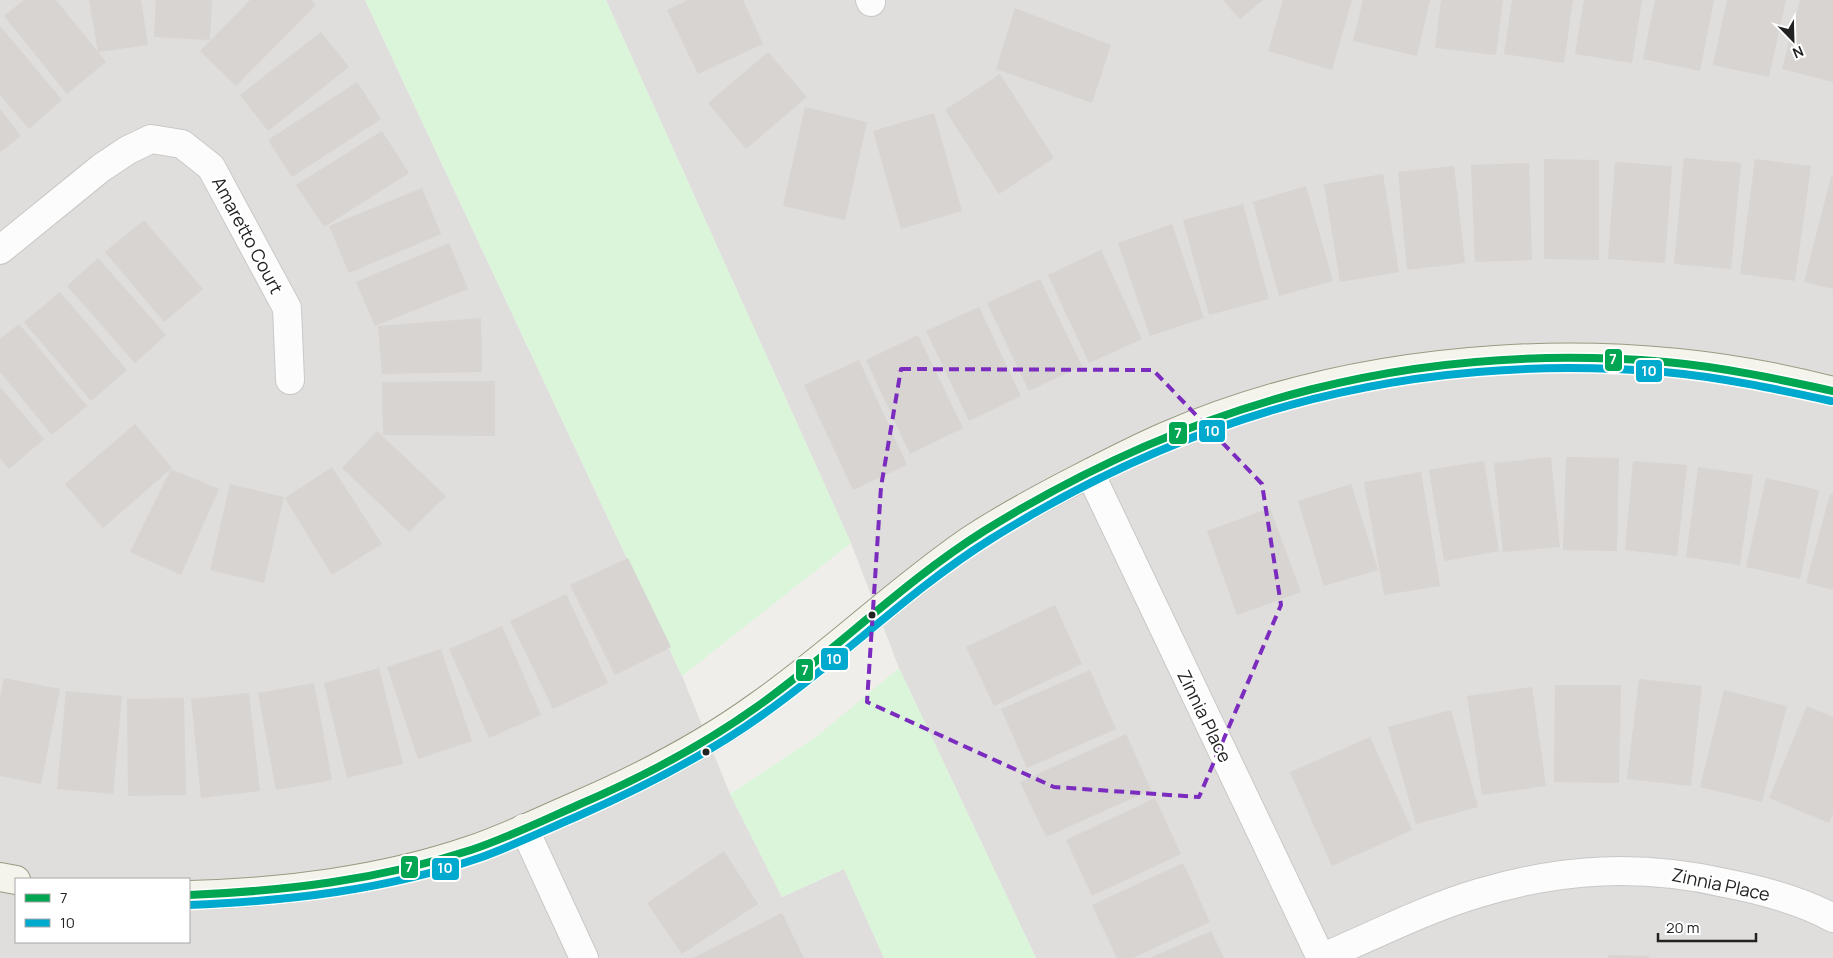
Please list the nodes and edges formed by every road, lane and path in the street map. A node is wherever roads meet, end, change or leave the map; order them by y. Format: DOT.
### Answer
graph roads {
  1 [pos="0,250"];
  2 [pos="290,380"];
  3 [pos="1833,392"];
  4 [pos="1090,473"];
  5 [pos="524,828"];
  6 [pos="0,877"];
  7 [pos="15,880"];
  8 [pos="190,895"];
  9 [pos="1833,918"];
  10 [pos="584,958"];
  11 [pos="1321,958"];
  1 -- 2 [label="street, Amaretto Court"];
  3 -- 4 [label="street"];
  4 -- 5 [label="street"];
  4 -- 11 [label="street, Zinnia Place"];
  5 -- 8 [label="street"];
  5 -- 10 [label="street"];
  6 -- 7 [label="street"];
  9 -- 11 [label="street, Zinnia Place"];
}
